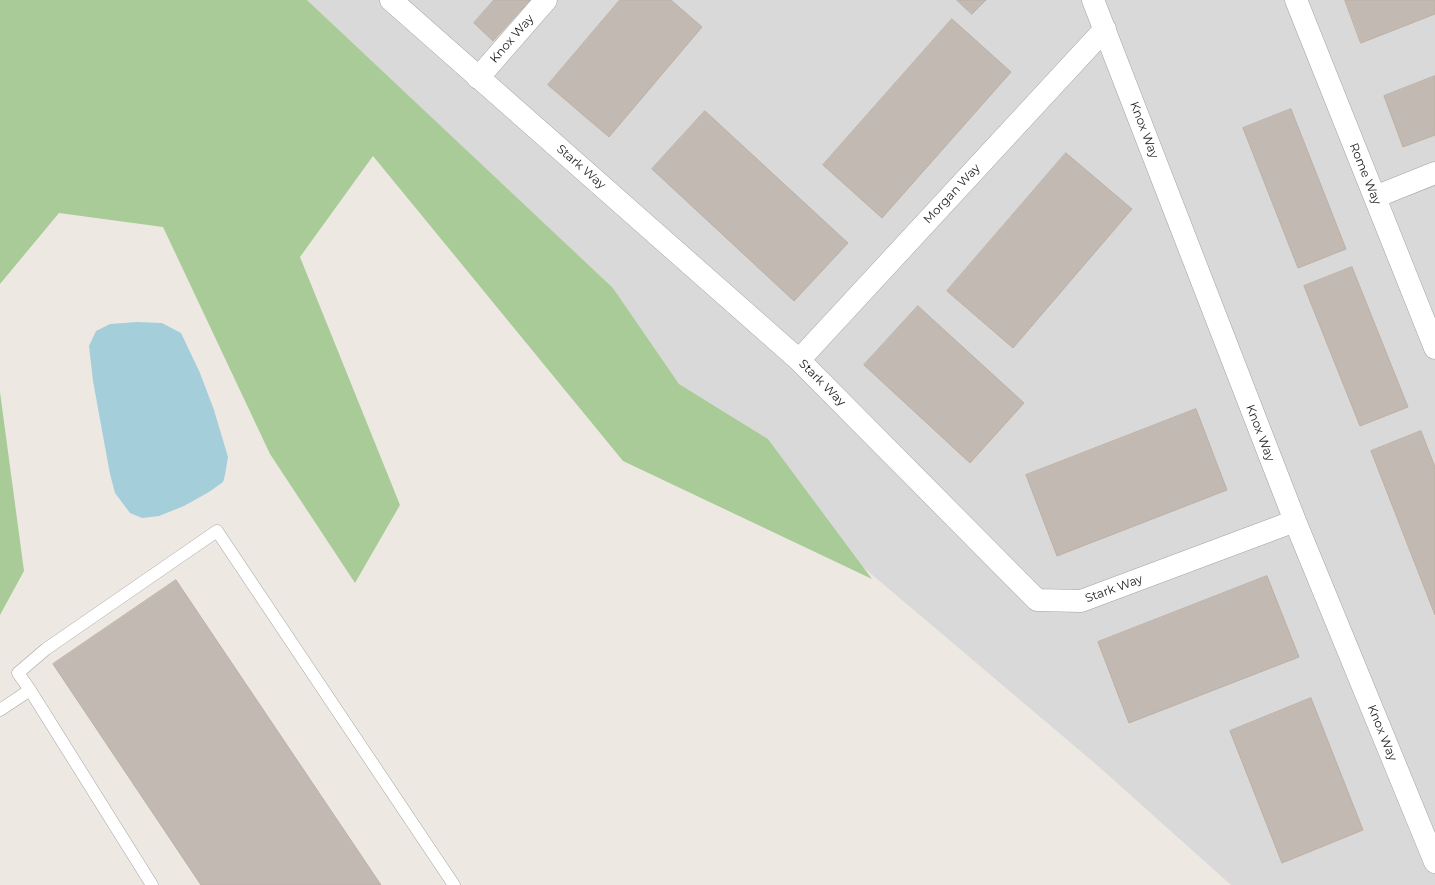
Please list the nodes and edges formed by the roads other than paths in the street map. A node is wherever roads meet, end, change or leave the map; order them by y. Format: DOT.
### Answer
graph roads {
  1 [pos="391,0"];
  2 [pos="546,0"];
  3 [pos="1093,0"];
  4 [pos="1296,0"];
  5 [pos="1105,29"];
  6 [pos="478,78"];
  7 [pos="1435,173"];
  8 [pos="1375,197"];
  9 [pos="1435,348"];
  10 [pos="799,360"];
  11 [pos="1294,521"];
  12 [pos="30,690"];
  13 [pos="0,710"];
  14 [pos="1435,862"];
  15 [pos="152,885"];
  16 [pos="454,885"];
  1 -- 6 [label="street, Stark Way"];
  2 -- 6 [label="street, Knox Way"];
  3 -- 5 [label="street, Knox Way"];
  4 -- 8 [label="street, Rome Way"];
  5 -- 10 [label="street, Morgan Way"];
  5 -- 11 [label="street, Knox Way"];
  6 -- 10 [label="street, Stark Way"];
  7 -- 8 [label="street"];
  8 -- 9 [label="street, Rome Way"];
  10 -- 11 [label="street, Stark Way"];
  11 -- 14 [label="street, Knox Way"];
  12 -- 13 [label="lane"];
  12 -- 15 [label="lane"];
  12 -- 16 [label="lane"];
}
